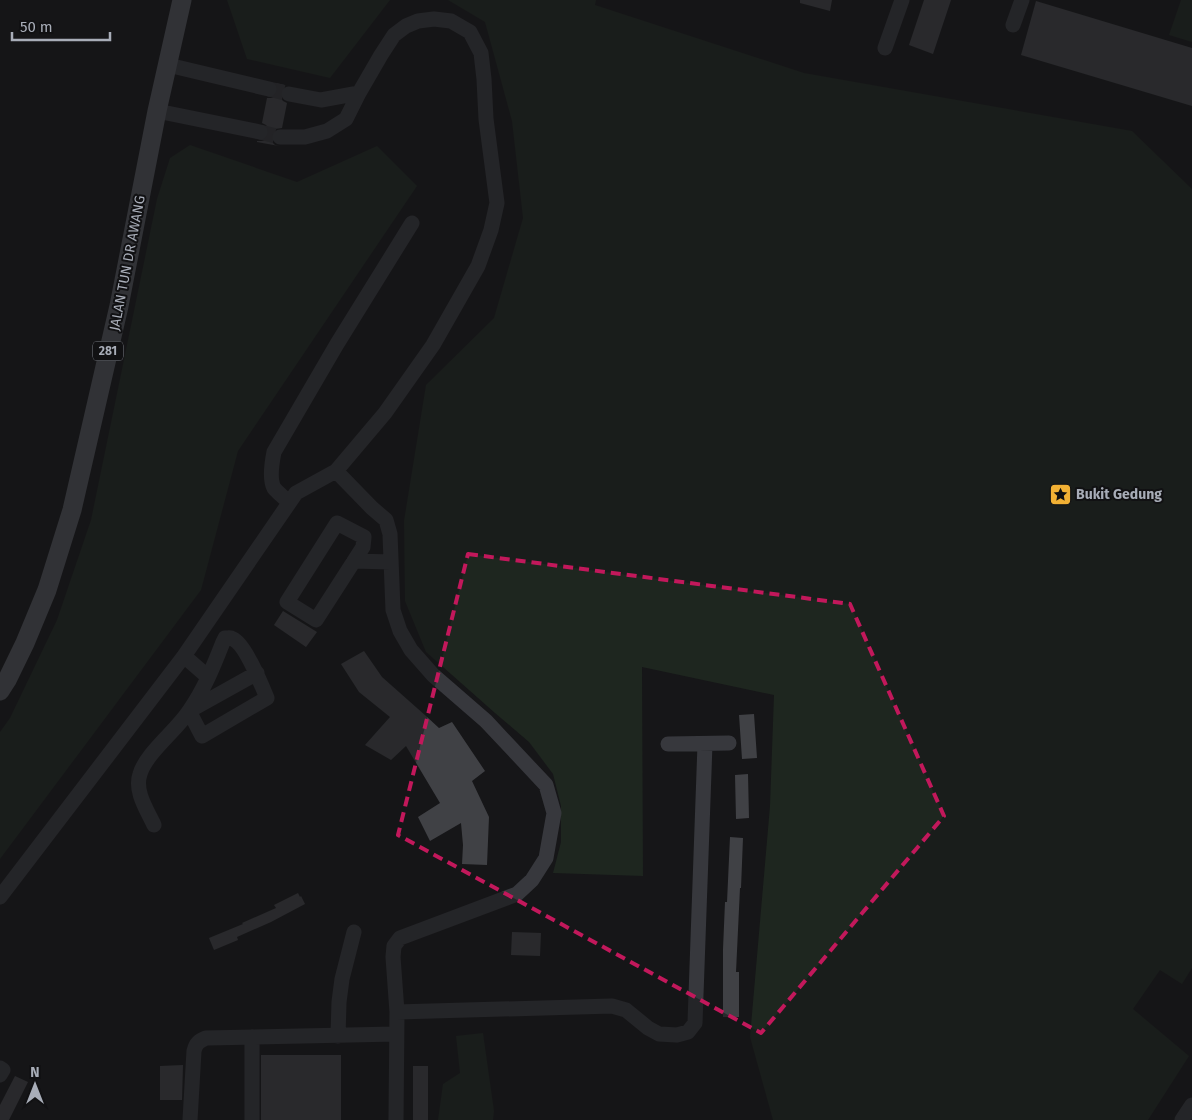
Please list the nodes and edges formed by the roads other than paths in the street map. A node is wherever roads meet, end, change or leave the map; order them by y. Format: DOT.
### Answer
graph roads {
  1 [pos="182,0"];
  2 [pos="902,0"];
  3 [pos="1022,0"];
  4 [pos="1013,25"];
  5 [pos="885,48"];
  6 [pos="168,65"];
  7 [pos="269,89"];
  8 [pos="359,93"];
  9 [pos="289,94"];
  10 [pos="158,111"];
  11 [pos="260,132"];
  12 [pos="280,137"];
  13 [pos="412,223"];
  14 [pos="336,471"];
  15 [pos="289,503"];
  16 [pos="354,561"];
  17 [pos="391,562"];
  18 [pos="198,637"];
  19 [pos="219,653"];
  20 [pos="184,656"];
  21 [pos="257,673"];
  22 [pos="208,677"];
  23 [pos="0,691"];
  24 [pos="189,712"];
  25 [pos="729,743"];
  26 [pos="668,744"];
  27 [pos="705,744"];
  28 [pos="154,825"];
  29 [pos="0,897"];
  30 [pos="354,932"];
  31 [pos="397,1012"];
  32 [pos="396,1034"];
  33 [pos="338,1036"];
  34 [pos="252,1038"];
  35 [pos="0,1068"];
  36 [pos="0,1075"];
  37 [pos="1192,1105"];
  38 [pos="190,1120"];
  39 [pos="252,1120"];
  40 [pos="396,1120"];
  41 [pos="1182,1120"];
  1 -- 6 [label="main road, JALAN TUN DR AWANG / 281"];
  2 -- 5 [label="street"];
  3 -- 4 [label="street"];
  6 -- 7 [label="street"];
  6 -- 10 [label="main road, JALAN TUN DR AWANG / 281"];
  8 -- 9 [label="street"];
  8 -- 12 [label="street"];
  8 -- 14 [label="street"];
  10 -- 11 [label="street"];
  10 -- 23 [label="main road, JALAN TUN DR AWANG / 281"];
  13 -- 15 [label="street"];
  14 -- 15 [label="street"];
  14 -- 17 [label="street"];
  15 -- 18 [label="street"];
  16 -- 16 [label="street"];
  16 -- 17 [label="street"];
  17 -- 31 [label="street"];
  18 -- 19 [label="street"];
  18 -- 20 [label="street"];
  19 -- 21 [label="street"];
  19 -- 22 [label="street"];
  20 -- 22 [label="street"];
  20 -- 29 [label="street"];
  21 -- 24 [label="street"];
  21 -- 24 [label="street"];
  22 -- 24 [label="street"];
  24 -- 28 [label="street"];
  25 -- 27 [label="street"];
  26 -- 27 [label="street"];
  27 -- 31 [label="street"];
  30 -- 33 [label="street"];
  31 -- 32 [label="street"];
  32 -- 33 [label="street"];
  32 -- 40 [label="street"];
  33 -- 34 [label="street"];
  34 -- 38 [label="street"];
  34 -- 39 [label="street"];
  35 -- 36 [label="street"];
  37 -- 41 [label="street"];
}
